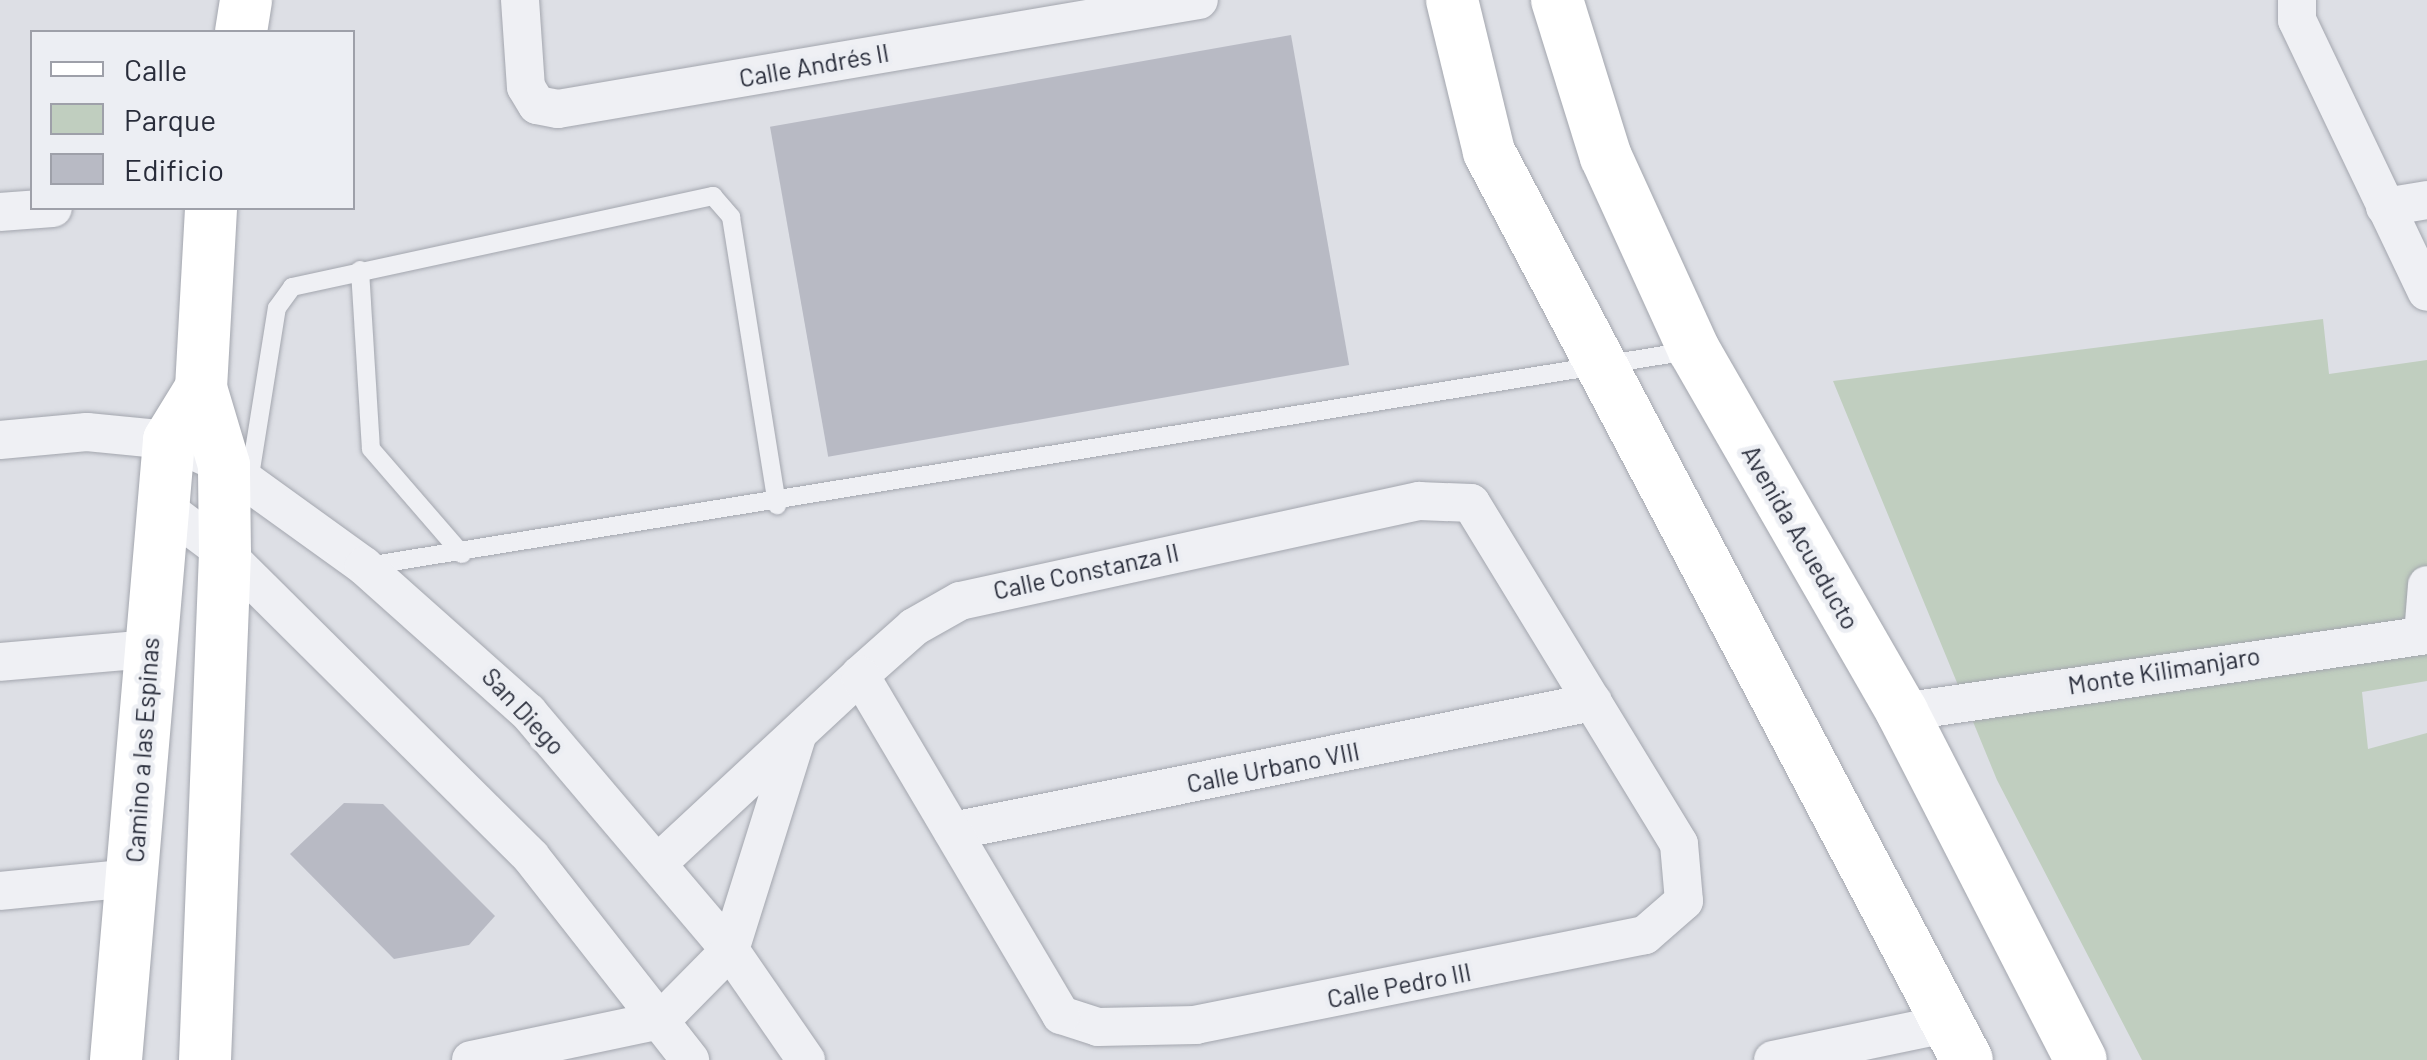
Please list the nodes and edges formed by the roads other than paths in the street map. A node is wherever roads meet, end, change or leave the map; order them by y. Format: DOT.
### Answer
graph roads {
  1 [pos="246,0"];
  2 [pos="520,0"];
  3 [pos="1198,0"];
  4 [pos="1452,0"];
  5 [pos="1557,0"];
  6 [pos="2298,0"];
  7 [pos="241,30"];
  8 [pos="2427,200"];
  9 [pos="2385,207"];
  10 [pos="30,210"];
  11 [pos="211,210"];
  12 [pos="0,212"];
  13 [pos="360,270"];
  14 [pos="2427,292"];
  15 [pos="1694,350"];
  16 [pos="1604,365"];
  17 [pos="202,388"];
  18 [pos="0,440"];
  19 [pos="170,440"];
  20 [pos="236,474"];
  21 [pos="778,505"];
  22 [pos="161,506"];
  23 [pos="225,553"];
  24 [pos="462,554"];
  25 [pos="364,566"];
  26 [pos="2427,586"];
  27 [pos="2425,635"];
  28 [pos="148,649"];
  29 [pos="0,662"];
  30 [pos="860,675"];
  31 [pos="1593,702"];
  32 [pos="1902,712"];
  33 [pos="798,733"];
  34 [pos="953,831"];
  35 [pos="658,864"];
  36 [pos="132,878"];
  37 [pos="0,891"];
  38 [pos="730,950"];
  39 [pos="661,1020"];
  40 [pos="1959,1042"];
  41 [pos="116,1060"];
  42 [pos="205,1060"];
  43 [pos="470,1060"];
  44 [pos="690,1060"];
  45 [pos="806,1060"];
  46 [pos="1773,1060"];
  47 [pos="2080,1060"];
  1 -- 7 [label="street"];
  2 -- 3 [label="street, Calle Andrés II"];
  4 -- 16 [label="street"];
  5 -- 15 [label="street, Avenida Acueducto"];
  6 -- 9 [label="street"];
  8 -- 9 [label="street"];
  9 -- 14 [label="street"];
  10 -- 12 [label="street"];
  11 -- 17 [label="street"];
  13 -- 20 [label="lane"];
  13 -- 21 [label="lane"];
  13 -- 24 [label="lane"];
  15 -- 16 [label="lane"];
  15 -- 32 [label="street, Avenida Acueducto"];
  16 -- 21 [label="lane"];
  16 -- 40 [label="street"];
  17 -- 19 [label="street"];
  17 -- 20 [label="street"];
  18 -- 19 [label="street, San Diego"];
  19 -- 20 [label="street, San Diego"];
  19 -- 22 [label="street, Camino a las Espinas"];
  20 -- 23 [label="street"];
  20 -- 25 [label="street, San Diego"];
  21 -- 24 [label="lane"];
  22 -- 23 [label="street"];
  22 -- 28 [label="street, Camino a las Espinas"];
  23 -- 39 [label="street"];
  23 -- 42 [label="street"];
  24 -- 25 [label="lane"];
  25 -- 35 [label="street, San Diego"];
  26 -- 27 [label="street"];
  27 -- 32 [label="street, Monte Kilimanjaro"];
  28 -- 29 [label="street"];
  28 -- 36 [label="street, Camino a las Espinas"];
  30 -- 31 [label="street, Calle Constanza II"];
  30 -- 33 [label="street, Calle Constanza II"];
  30 -- 34 [label="street"];
  31 -- 34 [label="street, Calle Urbano VIII"];
  31 -- 34 [label="street, Calle Pedro III"];
  32 -- 47 [label="street, Avenida Acueducto"];
  33 -- 35 [label="street, Calle Constanza II"];
  33 -- 38 [label="street, Calle Constanza II"];
  35 -- 38 [label="street, San Diego"];
  36 -- 37 [label="street"];
  36 -- 41 [label="street, Camino a las Espinas"];
  38 -- 39 [label="street"];
  38 -- 45 [label="street, San Diego"];
  39 -- 43 [label="street"];
  39 -- 44 [label="street"];
  40 -- 46 [label="street"];
}
